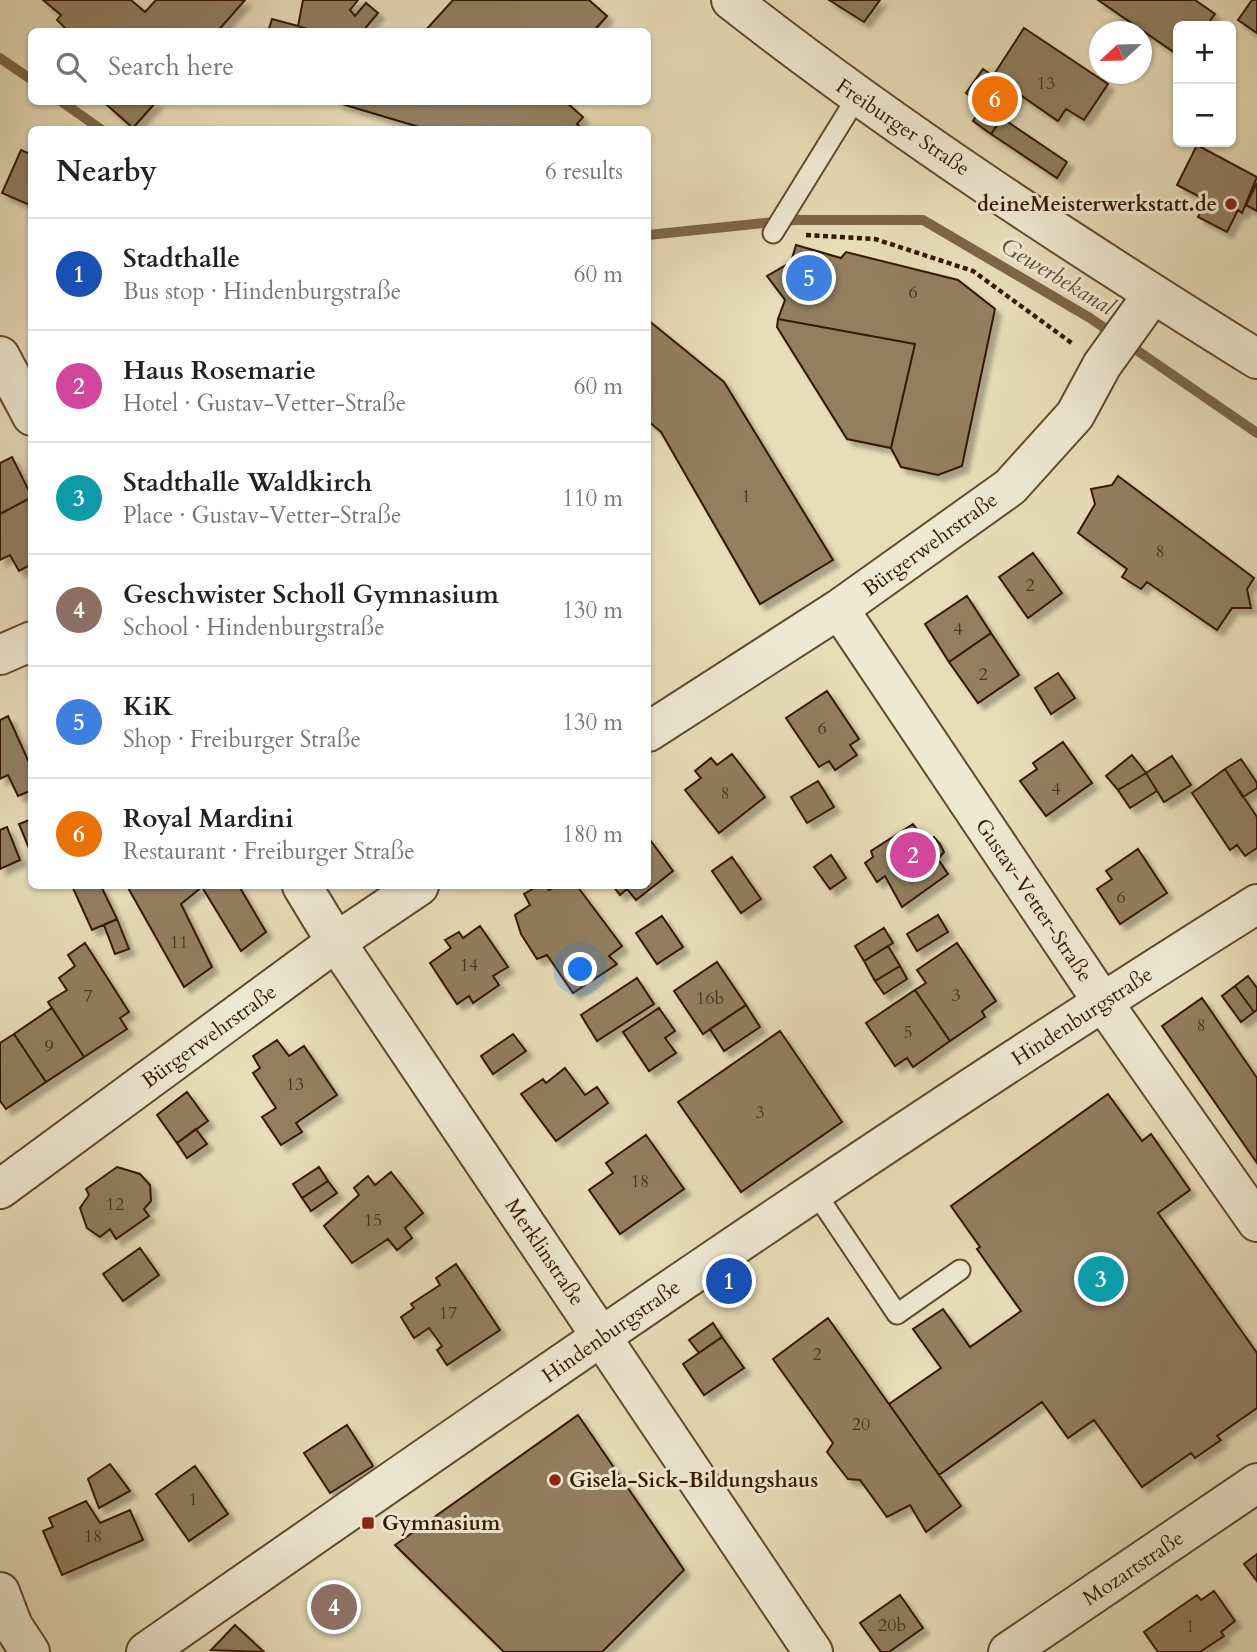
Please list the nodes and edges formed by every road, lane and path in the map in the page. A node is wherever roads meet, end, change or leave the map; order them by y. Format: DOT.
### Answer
graph roads {
  1 [pos="731,0"];
  2 [pos="857,97"];
  3 [pos="773,233"];
  4 [pos="1144,306"];
  5 [pos="0,356"];
  6 [pos="1257,359"];
  7 [pos="1102,365"];
  8 [pos="28,408"];
  9 [pos="839,609"];
  10 [pos="28,643"];
  11 [pos="0,655"];
  12 [pos="651,730"];
  13 [pos="304,889"];
  14 [pos="415,889"];
  15 [pos="1257,904"];
  16 [pos="336,942"];
  17 [pos="1102,1001"];
  18 [pos="0,1189"];
  19 [pos="815,1192"];
  20 [pos="1257,1222"];
  21 [pos="960,1270"];
  22 [pos="601,1335"];
  23 [pos="1257,1483"];
  24 [pos="146,1652"];
  25 [pos="813,1652"];
  26 [pos="1008,1652"];
  1 -- 2 [label="street, Freiburger Straße"];
  2 -- 3 [label="lane"];
  2 -- 4 [label="street, Freiburger Straße"];
  3 -- 7 [label="path"];
  4 -- 6 [label="street, Freiburger Straße"];
  4 -- 7 [label="street, Bürgerwehrstraße"];
  5 -- 8 [label="street"];
  7 -- 9 [label="street, Bürgerwehrstraße"];
  9 -- 12 [label="street, Bürgerwehrstraße"];
  9 -- 17 [label="street, Gustav-Vetter-Straße"];
  10 -- 11 [label="street"];
  13 -- 16 [label="street, Merklinstraße"];
  14 -- 16 [label="street, Bürgerwehrstraße"];
  15 -- 17 [label="street, Hindenburgstraße"];
  16 -- 18 [label="street, Bürgerwehrstraße"];
  16 -- 22 [label="street, Merklinstraße"];
  17 -- 19 [label="street, Hindenburgstraße"];
  17 -- 20 [label="street, Gustav-Vetter-Straße"];
  19 -- 21 [label="lane"];
  19 -- 22 [label="street, Hindenburgstraße"];
  22 -- 24 [label="street, Hindenburgstraße"];
  22 -- 25 [label="street, Merklinstraße"];
  23 -- 26 [label="street, Mozartstraße"];
}
